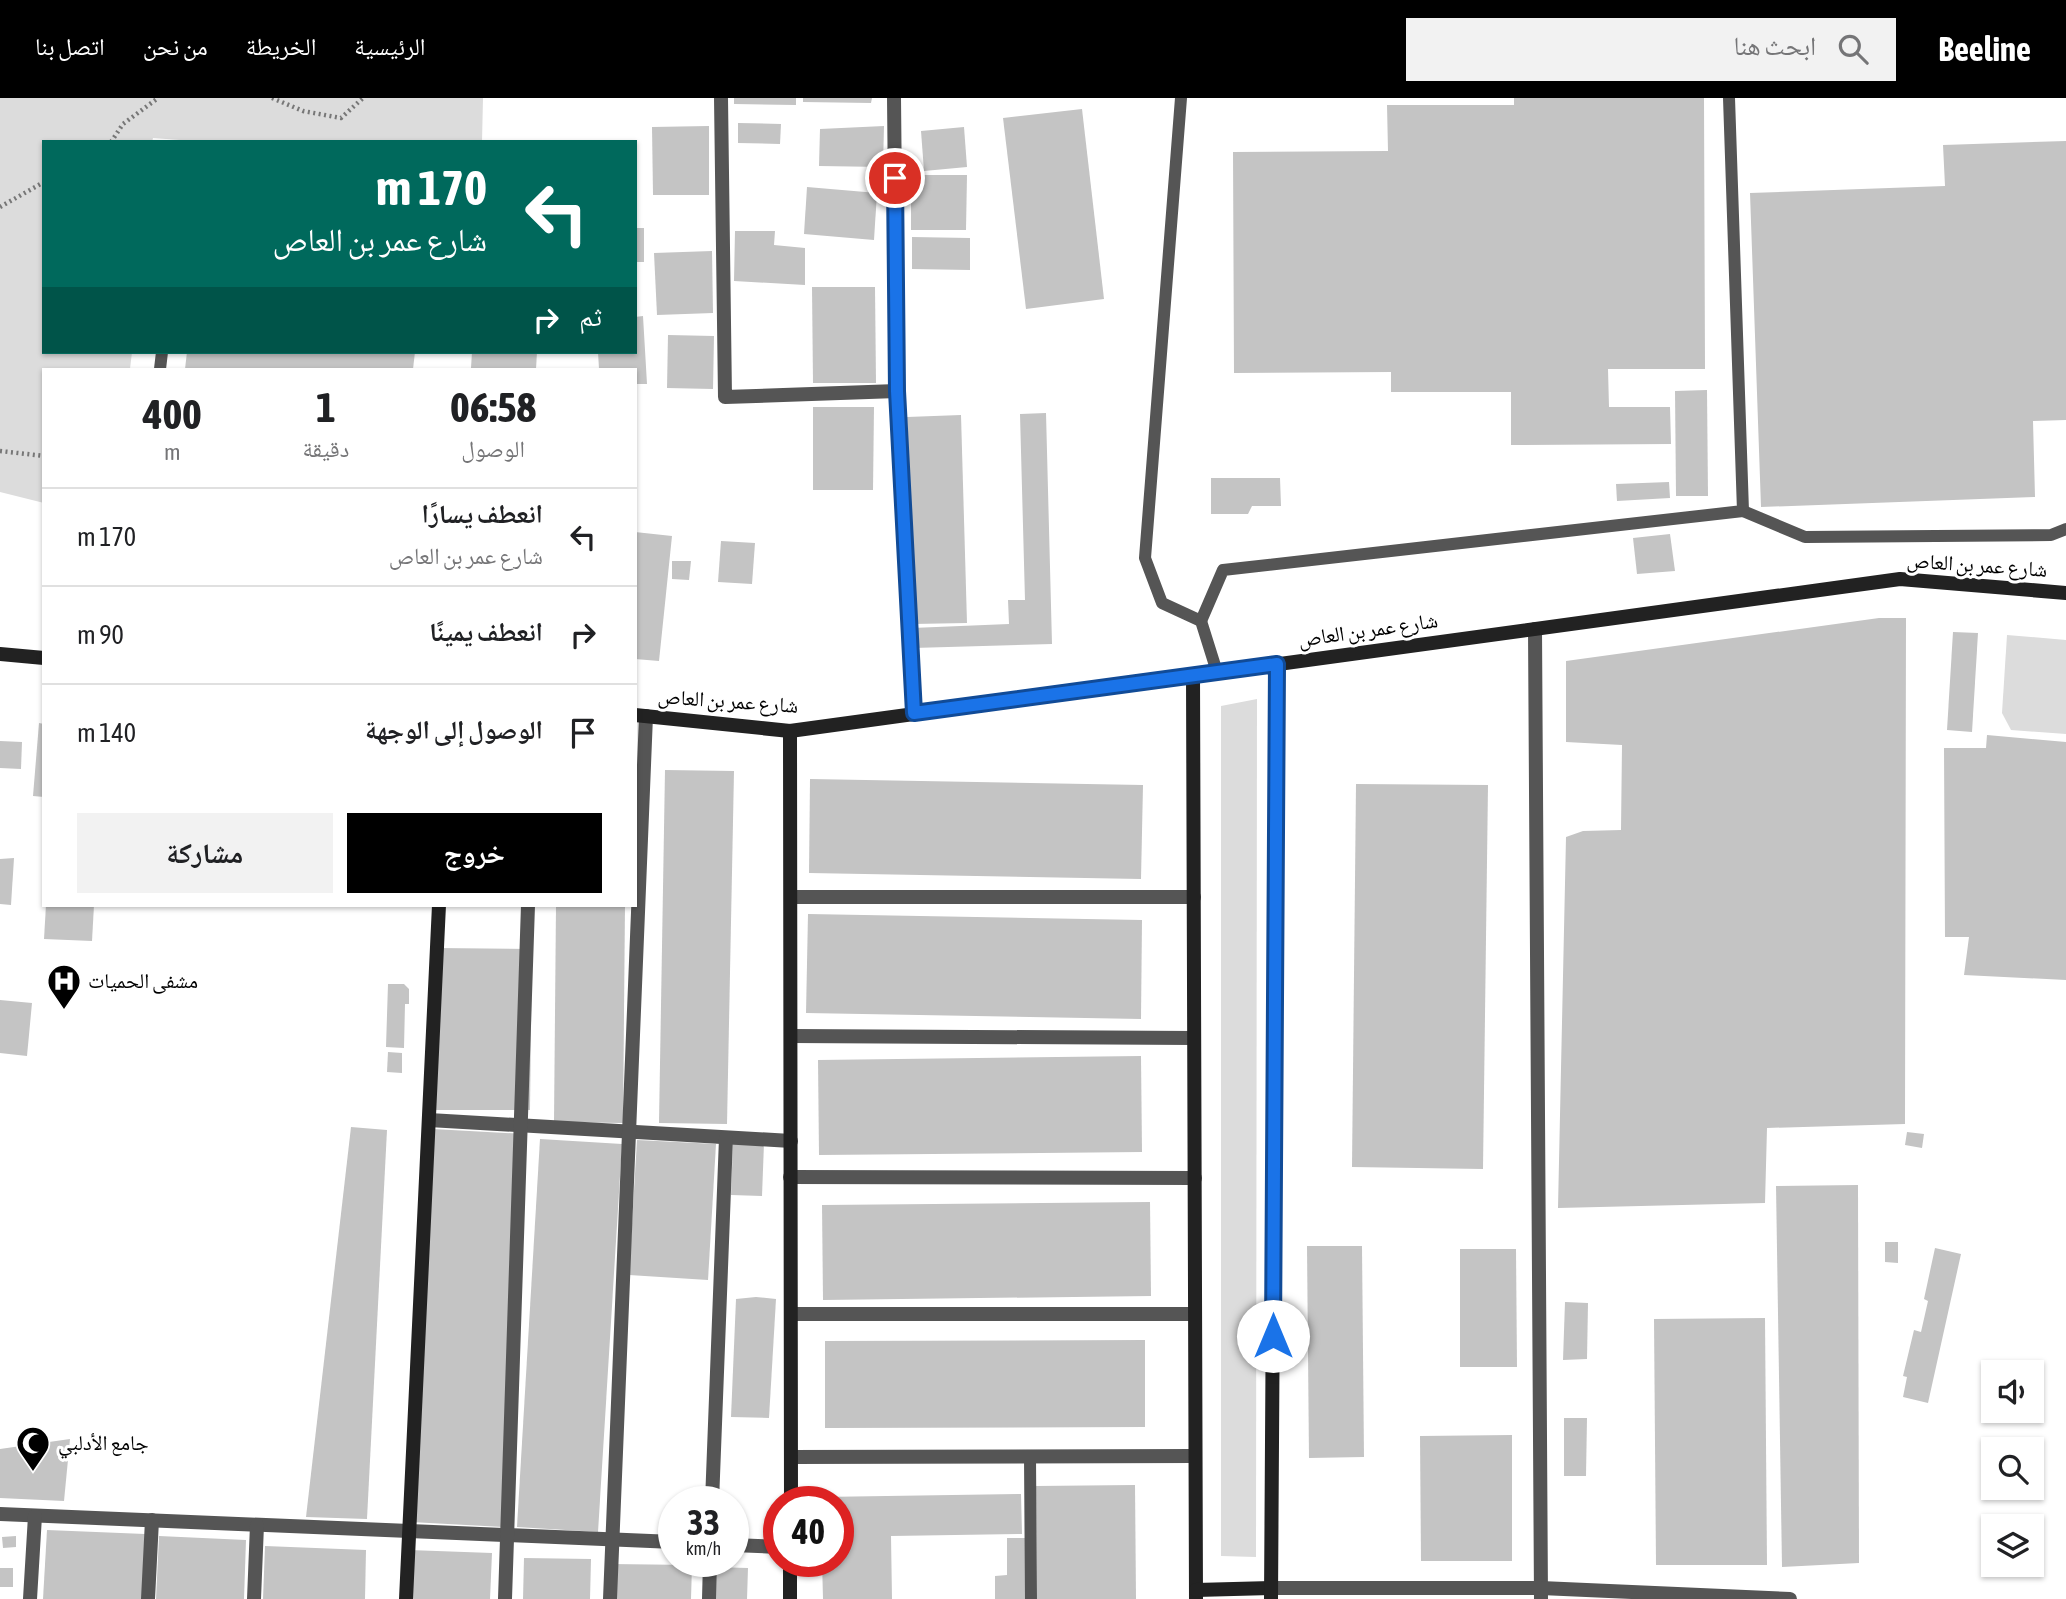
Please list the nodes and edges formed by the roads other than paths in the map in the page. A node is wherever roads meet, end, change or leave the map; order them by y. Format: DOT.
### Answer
graph roads {
  1 [pos="721,98"];
  2 [pos="894,98"];
  3 [pos="1181,98"];
  4 [pos="1729,98"];
  5 [pos="897,391"];
  6 [pos="1742,511"];
  7 [pos="2066,529"];
  8 [pos="2066,593"];
  9 [pos="1201,621"];
  10 [pos="1535,629"];
  11 [pos="0,654"];
  12 [pos="42,658"];
  13 [pos="1277,664"];
  14 [pos="1217,672"];
  15 [pos="1193,675"];
  16 [pos="914,713"];
  17 [pos="641,716"];
  18 [pos="790,731"];
  19 [pos="637,867"];
  20 [pos="791,897"];
  21 [pos="1194,897"];
  22 [pos="439,907"];
  23 [pos="528,907"];
  24 [pos="636,907"];
  25 [pos="791,1036"];
  26 [pos="1194,1038"];
  27 [pos="429,1120"];
  28 [pos="521,1125"];
  29 [pos="630,1132"];
  30 [pos="726,1138"];
  31 [pos="791,1141"];
  32 [pos="790,1177"];
  33 [pos="1195,1178"];
  34 [pos="791,1314"];
  35 [pos="1195,1314"];
  36 [pos="791,1457"];
  37 [pos="1030,1457"];
  38 [pos="1195,1457"];
  39 [pos="713,1486"];
  40 [pos="791,1486"];
  41 [pos="0,1514"];
  42 [pos="35,1516"];
  43 [pos="152,1520"];
  44 [pos="257,1525"];
  45 [pos="411,1531"];
  46 [pos="507,1535"];
  47 [pos="613,1539"];
  48 [pos="658,1541"];
  49 [pos="710,1577"];
  50 [pos="790,1577"];
  51 [pos="1271,1593"];
  52 [pos="1541,1593"];
  53 [pos="1196,1594"];
  54 [pos="30,1599"];
  55 [pos="148,1599"];
  56 [pos="254,1599"];
  57 [pos="406,1599"];
  58 [pos="505,1599"];
  59 [pos="610,1599"];
  60 [pos="709,1599"];
  61 [pos="790,1599"];
  62 [pos="1031,1599"];
  63 [pos="1790,1599"];
  1 -- 5 [label="street"];
  2 -- 5 [label="street"];
  3 -- 9 [label="lane"];
  4 -- 6 [label="lane"];
  5 -- 16 [label="street"];
  6 -- 7 [label="lane"];
  6 -- 9 [label="lane"];
  8 -- 10 [label="street, شارع عمر بن العاص"];
  9 -- 14 [label="lane"];
  10 -- 13 [label="street, شارع عمر بن العاص"];
  10 -- 52 [label="street"];
  11 -- 12 [label="street"];
  13 -- 14 [label="street, شارع عمر بن العاص"];
  13 -- 51 [label="street"];
  14 -- 15 [label="street, شارع عمر بن العاص"];
  15 -- 16 [label="street, شارع عمر بن العاص"];
  15 -- 21 [label="street"];
  16 -- 18 [label="street, شارع عمر بن العاص"];
  17 -- 18 [label="street, شارع عمر بن العاص"];
  17 -- 19 [label="street"];
  18 -- 20 [label="street"];
  20 -- 21 [label="street"];
  20 -- 25 [label="street"];
  21 -- 26 [label="street"];
  22 -- 27 [label="street"];
  23 -- 28 [label="street"];
  24 -- 29 [label="street"];
  25 -- 26 [label="street"];
  25 -- 31 [label="street"];
  26 -- 33 [label="street"];
  27 -- 28 [label="street"];
  27 -- 45 [label="street"];
  28 -- 29 [label="street"];
  28 -- 46 [label="street"];
  29 -- 30 [label="street"];
  29 -- 47 [label="street"];
  30 -- 31 [label="street"];
  30 -- 39 [label="street"];
  31 -- 32 [label="street"];
  32 -- 33 [label="street"];
  32 -- 34 [label="street"];
  33 -- 35 [label="street"];
  34 -- 35 [label="street"];
  34 -- 36 [label="street"];
  35 -- 38 [label="street"];
  36 -- 37 [label="street"];
  36 -- 40 [label="street"];
  37 -- 38 [label="street"];
  37 -- 62 [label="lane"];
  38 -- 53 [label="street"];
  41 -- 42 [label="street"];
  42 -- 43 [label="street"];
  42 -- 54 [label="street"];
  43 -- 44 [label="street"];
  43 -- 55 [label="street"];
  44 -- 45 [label="street"];
  44 -- 56 [label="street"];
  45 -- 46 [label="street"];
  45 -- 57 [label="street"];
  46 -- 47 [label="street"];
  46 -- 58 [label="street"];
  47 -- 48 [label="street"];
  47 -- 59 [label="street"];
  49 -- 60 [label="street"];
  50 -- 61 [label="street"];
  51 -- 52 [label="street"];
  51 -- 53 [label="street"];
  52 -- 63 [label="street"];
}
